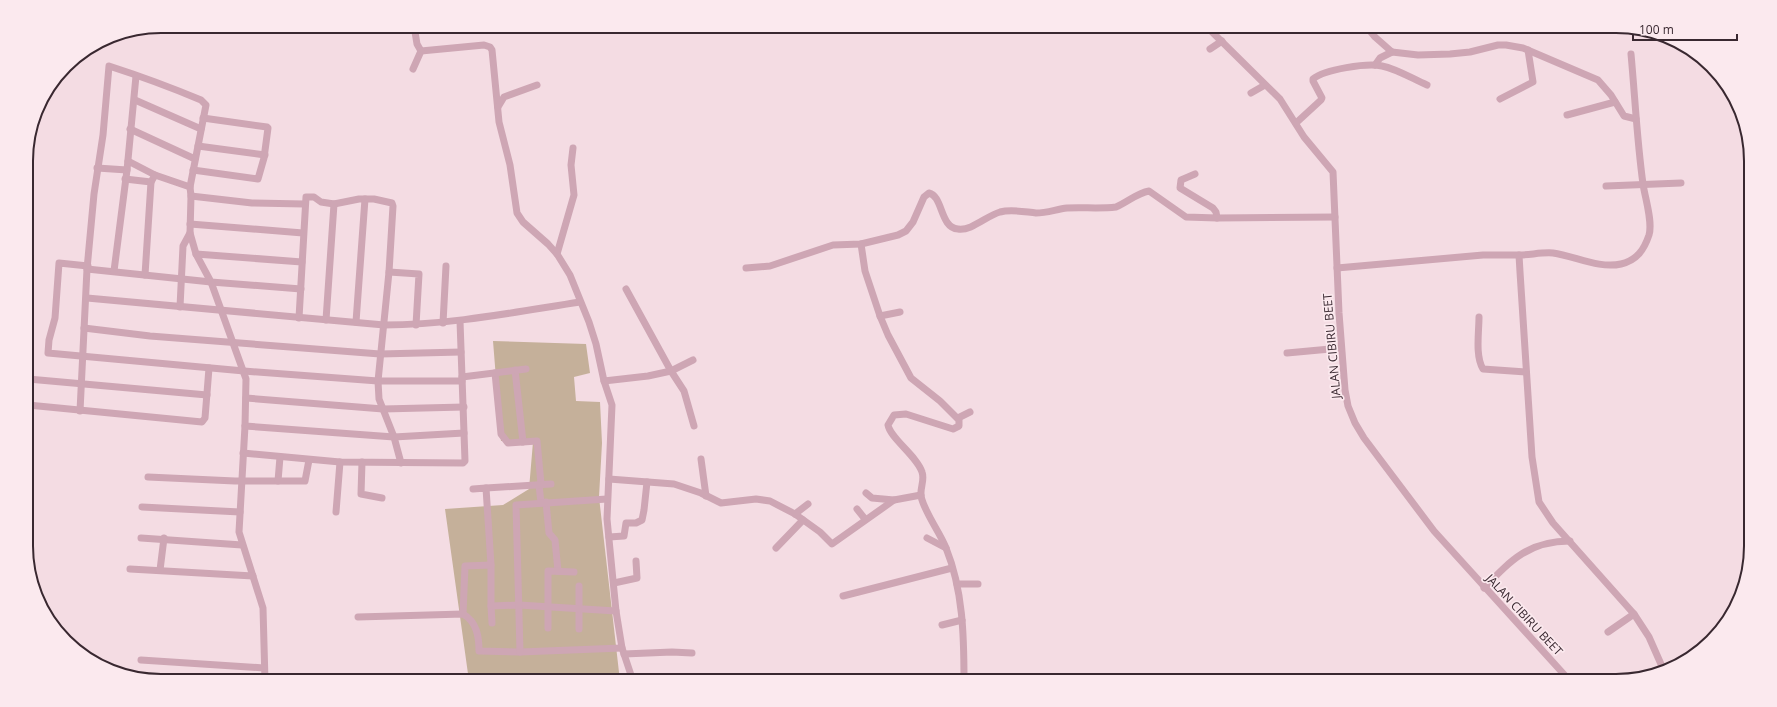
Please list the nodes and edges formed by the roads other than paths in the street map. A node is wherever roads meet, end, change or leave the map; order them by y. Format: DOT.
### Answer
graph roads {
  1 [pos="415,33"];
  2 [pos="1213,33"];
  3 [pos="1372,33"];
  4 [pos="1222,41"];
  5 [pos="1210,49"];
  6 [pos="1528,50"];
  7 [pos="421,51"];
  8 [pos="1392,52"];
  9 [pos="1631,54"];
  10 [pos="1375,65"];
  11 [pos="413,69"];
  12 [pos="136,76"];
  13 [pos="537,85"];
  14 [pos="1265,85"];
  15 [pos="1428,85"];
  16 [pos="1251,93"];
  17 [pos="1500,99"];
  18 [pos="135,100"];
  19 [pos="1615,102"];
  20 [pos="498,107"];
  21 [pos="1567,115"];
  22 [pos="203,118"];
  23 [pos="1636,119"];
  24 [pos="1296,123"];
  25 [pos="130,129"];
  26 [pos="201,129"];
  27 [pos="198,146"];
  28 [pos="573,148"];
  29 [pos="265,155"];
  30 [pos="195,159"];
  31 [pos="128,161"];
  32 [pos="97,168"];
  33 [pos="127,170"];
  34 [pos="193,170"];
  35 [pos="1195,174"];
  36 [pos="155,175"];
  37 [pos="125,179"];
  38 [pos="152,182"];
  39 [pos="1682,183"];
  40 [pos="1643,184"];
  41 [pos="1606,186"];
  42 [pos="190,187"];
  43 [pos="191,196"];
  44 [pos="365,199"];
  45 [pos="304,204"];
  46 [pos="334,204"];
  47 [pos="1335,217"];
  48 [pos="1217,218"];
  49 [pos="190,224"];
  50 [pos="190,232"];
  51 [pos="303,233"];
  52 [pos="861,244"];
  53 [pos="196,254"];
  54 [pos="557,254"];
  55 [pos="1520,255"];
  56 [pos="302,262"];
  57 [pos="446,266"];
  58 [pos="87,268"];
  59 [pos="746,268"];
  60 [pos="1337,268"];
  61 [pos="114,271"];
  62 [pos="389,272"];
  63 [pos="145,275"];
  64 [pos="182,278"];
  65 [pos="211,282"];
  66 [pos="301,288"];
  67 [pos="626,289"];
  68 [pos="87,298"];
  69 [pos="580,302"];
  70 [pos="180,307"];
  71 [pos="221,310"];
  72 [pos="900,312"];
  73 [pos="880,316"];
  74 [pos="1479,317"];
  75 [pos="299,318"];
  76 [pos="326,320"];
  77 [pos="460,321"];
  78 [pos="356,322"];
  79 [pos="443,323"];
  80 [pos="384,325"];
  81 [pos="416,325"];
  82 [pos="84,328"];
  83 [pos="234,342"];
  84 [pos="1341,348"];
  85 [pos="461,352"];
  86 [pos="380,354"];
  87 [pos="1287,354"];
  88 [pos="82,356"];
  89 [pos="693,360"];
  90 [pos="209,368"];
  91 [pos="526,368"];
  92 [pos="515,370"];
  93 [pos="244,371"];
  94 [pos="671,371"];
  95 [pos="1526,372"];
  96 [pos="494,373"];
  97 [pos="33,379"];
  98 [pos="462,379"];
  99 [pos="378,381"];
  100 [pos="604,381"];
  101 [pos="81,384"];
  102 [pos="207,395"];
  103 [pos="246,398"];
  104 [pos="33,406"];
  105 [pos="464,407"];
  106 [pos="383,409"];
  107 [pos="80,411"];
  108 [pos="970,412"];
  109 [pos="958,418"];
  110 [pos="246,426"];
  111 [pos="694,426"];
  112 [pos="464,434"];
  113 [pos="394,437"];
  114 [pos="523,442"];
  115 [pos="243,453"];
  116 [pos="280,457"];
  117 [pos="701,459"];
  118 [pos="309,460"];
  119 [pos="340,462"];
  120 [pos="362,462"];
  121 [pos="401,463"];
  122 [pos="148,477"];
  123 [pos="609,479"];
  124 [pos="241,481"];
  125 [pos="278,482"];
  126 [pos="647,482"];
  127 [pos="551,484"];
  128 [pos="540,485"];
  129 [pos="486,488"];
  130 [pos="473,489"];
  131 [pos="866,492"];
  132 [pos="921,495"];
  133 [pos="706,496"];
  134 [pos="382,498"];
  135 [pos="607,499"];
  136 [pos="894,500"];
  137 [pos="543,502"];
  138 [pos="808,504"];
  139 [pos="142,507"];
  140 [pos="857,509"];
  141 [pos="240,512"];
  142 [pos="336,512"];
  143 [pos="795,514"];
  144 [pos="865,519"];
  145 [pos="803,520"];
  146 [pos="609,537"];
  147 [pos="141,538"];
  148 [pos="164,538"];
  149 [pos="927,538"];
  150 [pos="1570,541"];
  151 [pos="242,545"];
  152 [pos="776,548"];
  153 [pos="946,548"];
  154 [pos="636,561"];
  155 [pos="491,565"];
  156 [pos="952,568"];
  157 [pos="130,569"];
  158 [pos="160,570"];
  159 [pos="558,571"];
  160 [pos="574,572"];
  161 [pos="253,576"];
  162 [pos="614,583"];
  163 [pos="957,584"];
  164 [pos="978,584"];
  165 [pos="579,586"];
  166 [pos="1484,588"];
  167 [pos="843,596"];
  168 [pos="519,605"];
  169 [pos="491,606"];
  170 [pos="549,607"];
  171 [pos="579,609"];
  172 [pos="616,611"];
  173 [pos="463,614"];
  174 [pos="1634,614"];
  175 [pos="358,617"];
  176 [pos="962,620"];
  177 [pos="492,623"];
  178 [pos="942,625"];
  179 [pos="548,628"];
  180 [pos="579,629"];
  181 [pos="1608,632"];
  182 [pos="623,651"];
  183 [pos="520,652"];
  184 [pos="692,653"];
  185 [pos="141,660"];
  186 [pos="1661,665"];
  187 [pos="264,668"];
  188 [pos="264,674"];
  189 [pos="631,674"];
  190 [pos="964,674"];
  191 [pos="1564,674"];
  1 -- 7 [label="street"];
  2 -- 4 [label="street, JALAN CIBIRU BEET"];
  3 -- 8 [label="street"];
  4 -- 5 [label="street"];
  4 -- 14 [label="street, JALAN CIBIRU BEET"];
  6 -- 8 [label="street"];
  6 -- 17 [label="street"];
  6 -- 19 [label="street"];
  7 -- 11 [label="street"];
  7 -- 20 [label="street"];
  8 -- 10 [label="street"];
  9 -- 23 [label="street"];
  10 -- 15 [label="street"];
  10 -- 24 [label="street"];
  12 -- 18 [label="street"];
  12 -- 22 [label="street"];
  12 -- 32 [label="street"];
  13 -- 20 [label="street"];
  14 -- 16 [label="street"];
  14 -- 24 [label="street, JALAN CIBIRU BEET"];
  18 -- 25 [label="street"];
  18 -- 26 [label="street"];
  19 -- 21 [label="street"];
  19 -- 23 [label="street"];
  20 -- 54 [label="street"];
  22 -- 26 [label="street"];
  22 -- 29 [label="street"];
  23 -- 40 [label="street"];
  24 -- 47 [label="street, JALAN CIBIRU BEET"];
  25 -- 30 [label="street"];
  25 -- 31 [label="street"];
  26 -- 27 [label="street"];
  27 -- 29 [label="street"];
  27 -- 30 [label="street"];
  28 -- 54 [label="street"];
  29 -- 34 [label="street"];
  30 -- 34 [label="street"];
  31 -- 33 [label="street"];
  31 -- 36 [label="street"];
  32 -- 33 [label="street"];
  32 -- 58 [label="street"];
  33 -- 37 [label="street"];
  34 -- 42 [label="street"];
  35 -- 48 [label="street"];
  36 -- 38 [label="street"];
  36 -- 42 [label="street"];
  37 -- 38 [label="street"];
  37 -- 61 [label="street"];
  38 -- 63 [label="street"];
  39 -- 40 [label="street"];
  40 -- 41 [label="street"];
  40 -- 55 [label="street"];
  42 -- 43 [label="street"];
  43 -- 45 [label="street"];
  43 -- 49 [label="street"];
  44 -- 46 [label="street"];
  44 -- 62 [label="street"];
  44 -- 78 [label="street"];
  45 -- 46 [label="street"];
  45 -- 51 [label="street"];
  46 -- 76 [label="street"];
  47 -- 48 [label="street"];
  47 -- 60 [label="street, JALAN CIBIRU BEET"];
  48 -- 52 [label="street"];
  49 -- 50 [label="street"];
  49 -- 51 [label="street"];
  50 -- 53 [label="street"];
  50 -- 64 [label="street"];
  51 -- 56 [label="street"];
  52 -- 59 [label="street"];
  52 -- 73 [label="street"];
  53 -- 56 [label="street"];
  53 -- 65 [label="street"];
  54 -- 69 [label="street"];
  55 -- 60 [label="street"];
  55 -- 95 [label="street"];
  56 -- 66 [label="street"];
  57 -- 79 [label="street"];
  58 -- 61 [label="street"];
  58 -- 68 [label="street"];
  58 -- 88 [label="street"];
  60 -- 84 [label="street, JALAN CIBIRU BEET"];
  61 -- 63 [label="street"];
  62 -- 80 [label="street"];
  62 -- 81 [label="street"];
  63 -- 64 [label="street"];
  64 -- 65 [label="street"];
  64 -- 70 [label="street"];
  65 -- 66 [label="street"];
  65 -- 71 [label="street"];
  66 -- 75 [label="street"];
  67 -- 94 [label="street"];
  68 -- 70 [label="street"];
  68 -- 82 [label="street"];
  69 -- 77 [label="street"];
  69 -- 100 [label="street"];
  70 -- 71 [label="street"];
  71 -- 75 [label="street"];
  71 -- 83 [label="street"];
  72 -- 73 [label="street"];
  73 -- 109 [label="street"];
  74 -- 95 [label="street"];
  75 -- 76 [label="street"];
  76 -- 78 [label="street"];
  77 -- 79 [label="street"];
  77 -- 85 [label="street"];
  78 -- 80 [label="street"];
  79 -- 81 [label="street"];
  80 -- 81 [label="street"];
  80 -- 86 [label="street"];
  82 -- 83 [label="street"];
  82 -- 88 [label="street"];
  83 -- 86 [label="street"];
  83 -- 93 [label="street"];
  84 -- 87 [label="street"];
  84 -- 166 [label="street, JALAN CIBIRU BEET"];
  85 -- 86 [label="street"];
  85 -- 98 [label="street"];
  86 -- 99 [label="street"];
  88 -- 90 [label="street"];
  88 -- 101 [label="street"];
  89 -- 94 [label="street"];
  90 -- 93 [label="street"];
  90 -- 102 [label="street"];
  91 -- 92 [label="street"];
  92 -- 96 [label="street"];
  92 -- 114 [label="street"];
  93 -- 99 [label="street"];
  93 -- 103 [label="street"];
  94 -- 100 [label="street"];
  94 -- 111 [label="street"];
  95 -- 150 [label="street"];
  96 -- 98 [label="street"];
  96 -- 114 [label="street"];
  97 -- 101 [label="street"];
  98 -- 99 [label="street"];
  98 -- 105 [label="street"];
  99 -- 106 [label="street"];
  100 -- 123 [label="street"];
  101 -- 102 [label="street"];
  101 -- 107 [label="street"];
  102 -- 107 [label="street"];
  103 -- 106 [label="street"];
  103 -- 110 [label="street"];
  104 -- 107 [label="street"];
  105 -- 106 [label="street"];
  105 -- 112 [label="street"];
  106 -- 113 [label="street"];
  108 -- 109 [label="street"];
  109 -- 132 [label="street"];
  110 -- 113 [label="street"];
  110 -- 115 [label="street"];
  112 -- 113 [label="street"];
  112 -- 121 [label="street"];
  113 -- 121 [label="street"];
  114 -- 128 [label="street"];
  115 -- 116 [label="street"];
  115 -- 124 [label="street"];
  116 -- 118 [label="street"];
  116 -- 125 [label="street"];
  117 -- 133 [label="street"];
  118 -- 119 [label="street"];
  118 -- 125 [label="street"];
  119 -- 120 [label="street"];
  119 -- 142 [label="street"];
  120 -- 121 [label="street"];
  120 -- 134 [label="street"];
  122 -- 124 [label="street"];
  123 -- 126 [label="street"];
  123 -- 135 [label="street"];
  124 -- 125 [label="street"];
  124 -- 141 [label="street"];
  126 -- 133 [label="street"];
  126 -- 146 [label="street"];
  127 -- 128 [label="street"];
  128 -- 129 [label="street"];
  128 -- 137 [label="street"];
  129 -- 130 [label="street"];
  129 -- 155 [label="street"];
  131 -- 136 [label="street"];
  132 -- 136 [label="street"];
  132 -- 153 [label="street"];
  133 -- 143 [label="street"];
  135 -- 137 [label="street"];
  135 -- 146 [label="street"];
  136 -- 144 [label="street"];
  137 -- 159 [label="street"];
  137 -- 168 [label="street"];
  138 -- 143 [label="street"];
  139 -- 141 [label="street"];
  140 -- 144 [label="street"];
  141 -- 151 [label="street"];
  143 -- 145 [label="street"];
  144 -- 145 [label="street"];
  145 -- 152 [label="street"];
  146 -- 162 [label="street"];
  147 -- 148 [label="street"];
  148 -- 151 [label="street"];
  148 -- 158 [label="street"];
  149 -- 153 [label="street"];
  150 -- 166 [label="street"];
  150 -- 174 [label="street"];
  151 -- 161 [label="street"];
  153 -- 156 [label="street"];
  154 -- 162 [label="street"];
  155 -- 169 [label="street"];
  155 -- 173 [label="street"];
  156 -- 163 [label="street"];
  156 -- 167 [label="street"];
  157 -- 158 [label="street"];
  158 -- 161 [label="street"];
  159 -- 160 [label="street"];
  159 -- 170 [label="street"];
  161 -- 187 [label="street"];
  162 -- 172 [label="street"];
  163 -- 164 [label="street"];
  163 -- 176 [label="street"];
  165 -- 171 [label="street"];
  166 -- 191 [label="street, JALAN CIBIRU BEET"];
  168 -- 169 [label="street"];
  168 -- 170 [label="street"];
  168 -- 183 [label="street"];
  169 -- 177 [label="street"];
  170 -- 171 [label="street"];
  170 -- 179 [label="street"];
  171 -- 172 [label="street"];
  171 -- 180 [label="street"];
  172 -- 182 [label="street"];
  173 -- 175 [label="street"];
  173 -- 183 [label="street"];
  174 -- 181 [label="street"];
  174 -- 186 [label="street"];
  176 -- 178 [label="street"];
  176 -- 190 [label="street"];
  182 -- 183 [label="street"];
  182 -- 184 [label="street"];
  182 -- 189 [label="street"];
  185 -- 187 [label="street"];
  187 -- 188 [label="street"];
}
